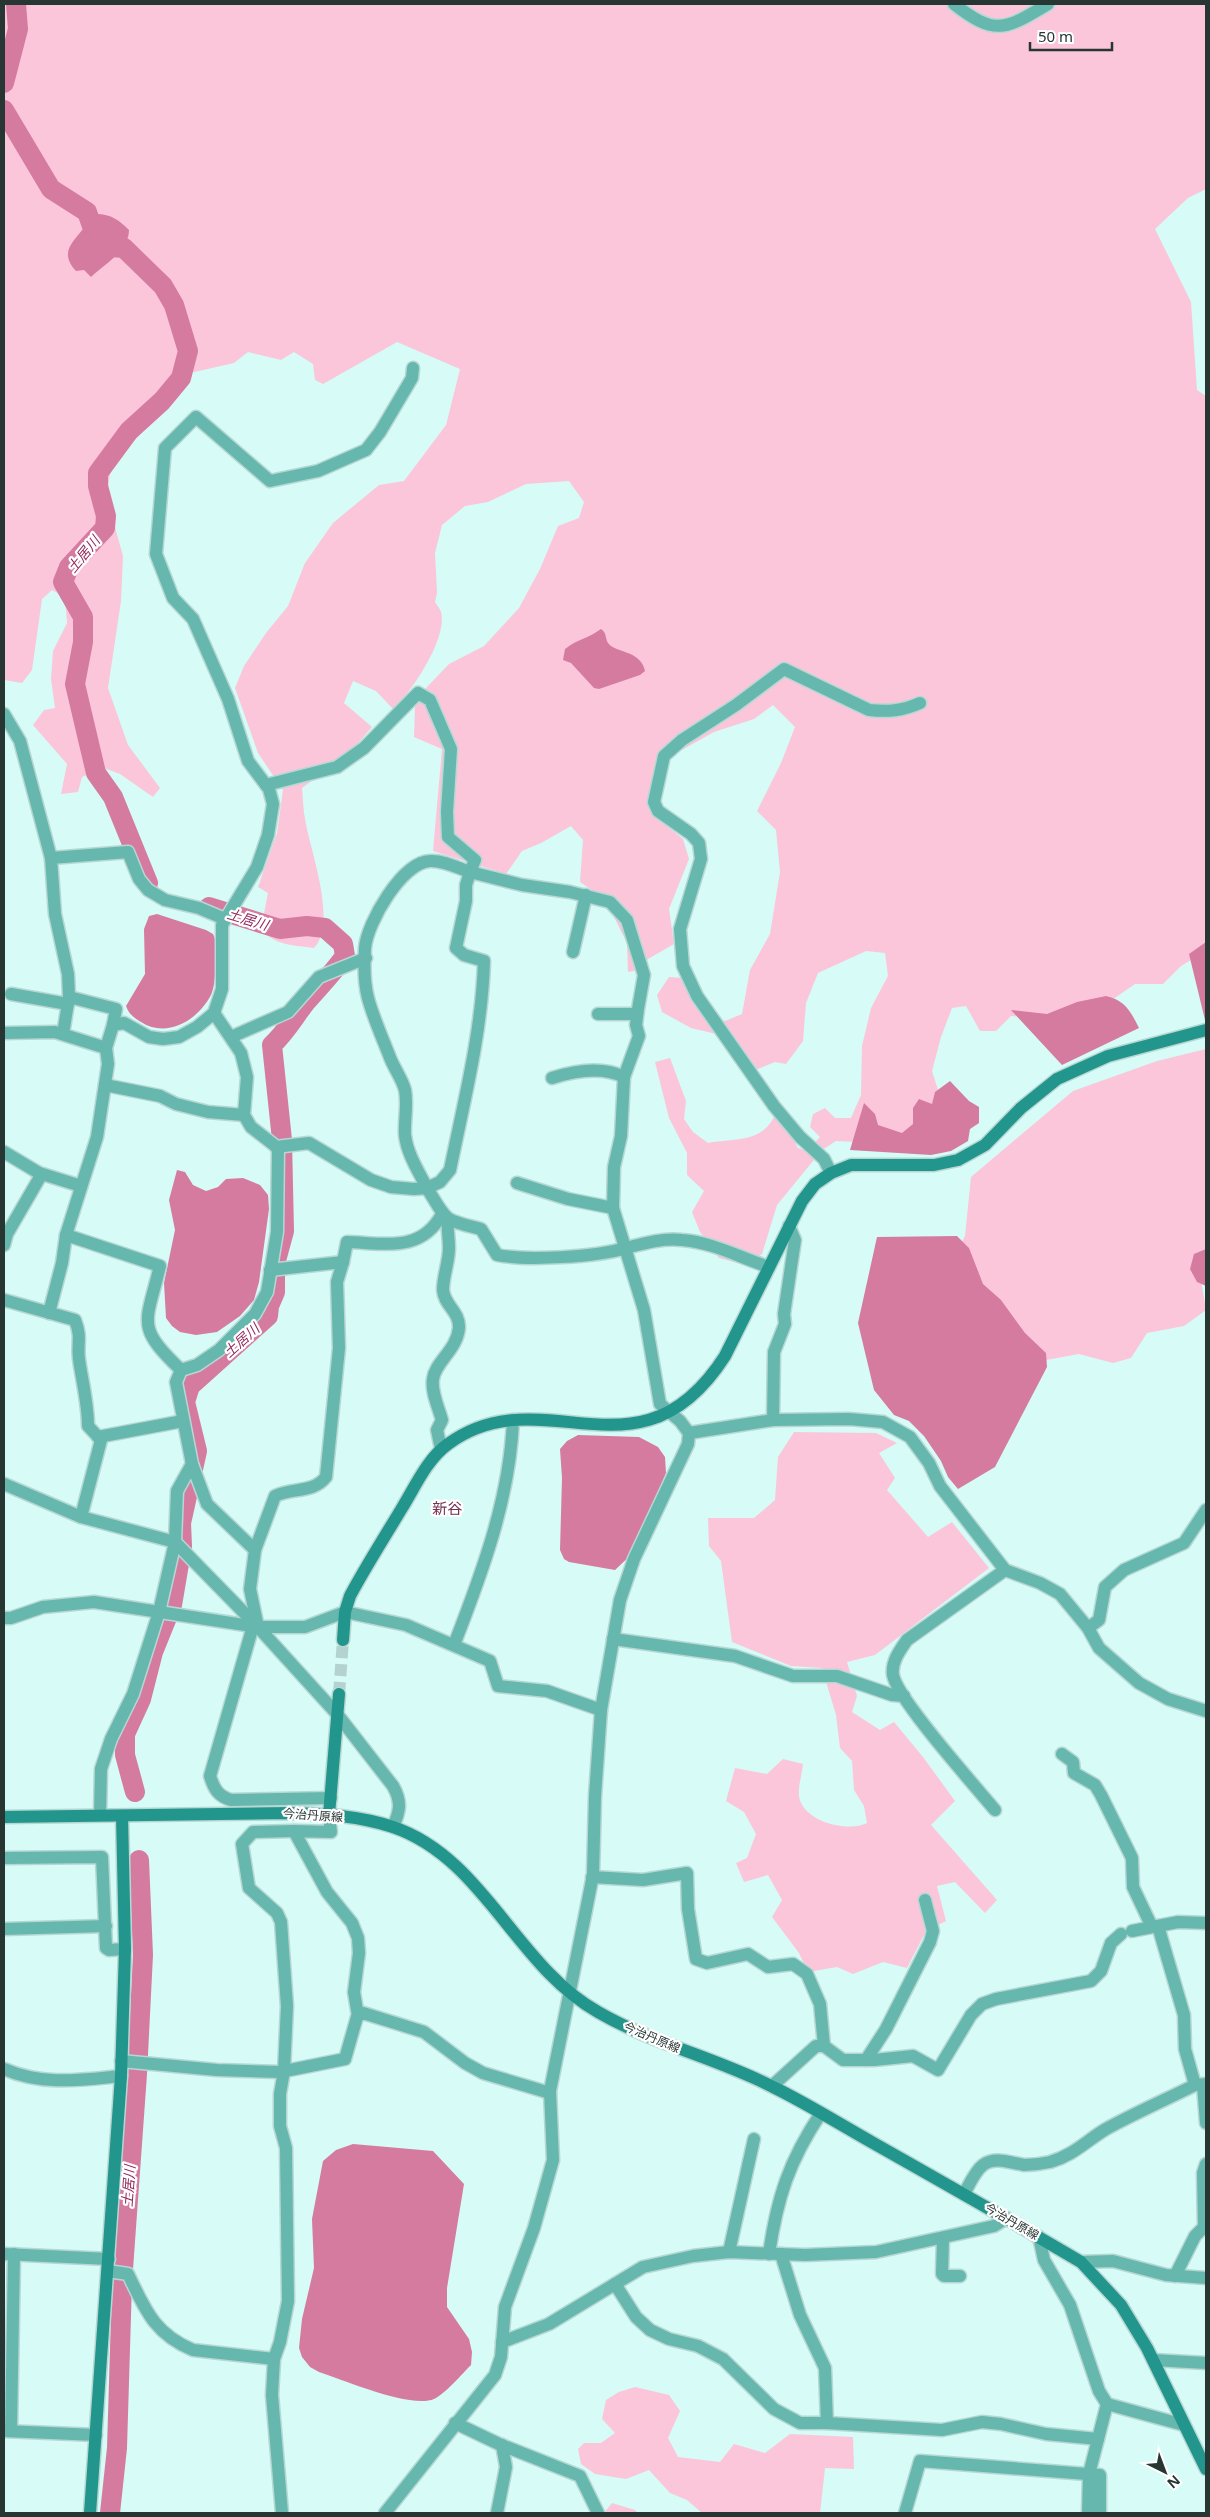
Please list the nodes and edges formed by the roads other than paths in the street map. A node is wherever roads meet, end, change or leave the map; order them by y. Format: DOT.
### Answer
graph roads {
  1 [pos="954,4"];
  2 [pos="1048,4"];
  3 [pos="413,368"];
  4 [pos="920,703"];
  5 [pos="4,714"];
  6 [pos="266,785"];
  7 [pos="51,858"];
  8 [pos="470,872"];
  9 [pos="586,896"];
  10 [pos="225,919"];
  11 [pos="573,952"];
  12 [pos="366,958"];
  13 [pos="11,994"];
  14 [pos="68,1001"];
  15 [pos="214,1013"];
  16 [pos="598,1014"];
  17 [pos="637,1014"];
  18 [pos="113,1025"];
  19 [pos="1206,1030"];
  20 [pos="4,1033"];
  21 [pos="63,1034"];
  22 [pos="231,1037"];
  23 [pos="106,1048"];
  24 [pos="624,1077"];
  25 [pos="552,1078"];
  26 [pos="105,1085"];
  27 [pos="244,1115"];
  28 [pos="277,1146"];
  29 [pos="4,1152"];
  30 [pos="39,1173"];
  31 [pos="830,1173"];
  32 [pos="517,1183"];
  33 [pos="81,1186"];
  34 [pos="427,1188"];
  35 [pos="612,1208"];
  36 [pos="445,1217"];
  37 [pos="789,1226"];
  38 [pos="66,1235"];
  39 [pos="4,1245"];
  40 [pos="626,1248"];
  41 [pos="343,1262"];
  42 [pos="769,1267"];
  43 [pos="270,1270"];
  44 [pos="4,1300"];
  45 [pos="49,1313"];
  46 [pos="181,1370"];
  47 [pos="670,1411"];
  48 [pos="513,1420"];
  49 [pos="773,1420"];
  50 [pos="183,1421"];
  51 [pos="690,1433"];
  52 [pos="98,1436"];
  53 [pos="441,1449"];
  54 [pos="192,1464"];
  55 [pos="4,1484"];
  56 [pos="1206,1510"];
  57 [pos="81,1517"];
  58 [pos="175,1542"];
  59 [pos="255,1550"];
  60 [pos="1005,1570"];
  61 [pos="159,1612"];
  62 [pos="346,1612"];
  63 [pos="4,1618"];
  64 [pos="255,1627"];
  65 [pos="1088,1628"];
  66 [pos="613,1639"];
  67 [pos="343,1640"];
  68 [pos="454,1645"];
  69 [pos="339,1694"];
  70 [pos="904,1696"];
  71 [pos="601,1710"];
  72 [pos="1206,1711"];
  73 [pos="337,1714"];
  74 [pos="1062,1754"];
  75 [pos="331,1798"];
  76 [pos="995,1810"];
  77 [pos="100,1815"];
  78 [pos="329,1815"];
  79 [pos="122,1816"];
  80 [pos="4,1818"];
  81 [pos="393,1827"];
  82 [pos="294,1831"];
  83 [pos="4,1858"];
  84 [pos="592,1877"];
  85 [pos="924,1900"];
  86 [pos="1206,1923"];
  87 [pos="106,1926"];
  88 [pos="1155,1927"];
  89 [pos="4,1929"];
  90 [pos="125,1949"];
  91 [pos="568,1992"];
  92 [pos="358,2016"];
  93 [pos="824,2046"];
  94 [pos="866,2060"];
  95 [pos="126,2062"];
  96 [pos="4,2069"];
  97 [pos="284,2071"];
  98 [pos="121,2076"];
  99 [pos="1201,2085"];
  100 [pos="772,2086"];
  101 [pos="550,2093"];
  102 [pos="821,2113"];
  103 [pos="1206,2123"];
  104 [pos="754,2139"];
  105 [pos="1206,2164"];
  106 [pos="964,2194"];
  107 [pos="1007,2218"];
  108 [pos="1039,2237"];
  109 [pos="943,2238"];
  110 [pos="729,2252"];
  111 [pos="9,2254"];
  112 [pos="775,2254"];
  113 [pos="1081,2262"];
  114 [pos="110,2267"];
  115 [pos="960,2276"];
  116 [pos="1176,2276"];
  117 [pos="1206,2278"];
  118 [pos="614,2284"];
  119 [pos="502,2342"];
  120 [pos="274,2359"];
  121 [pos="1153,2360"];
  122 [pos="1206,2363"];
  123 [pos="1107,2404"];
  124 [pos="455,2423"];
  125 [pos="827,2423"];
  126 [pos="1184,2426"];
  127 [pos="7,2431"];
  128 [pos="96,2435"];
  129 [pos="1098,2439"];
  130 [pos="502,2446"];
  131 [pos="1206,2469"];
  132 [pos="1089,2474"];
  133 [pos="90,2513"];
  134 [pos="282,2513"];
  135 [pos="385,2513"];
  136 [pos="497,2513"];
  137 [pos="598,2513"];
  138 [pos="905,2513"];
  139 [pos="1088,2513"];
  140 [pos="1100,2513"];
  1 -- 2 [label="street"];
  3 -- 6 [label="street"];
  4 -- 31 [label="street"];
  5 -- 7 [label="street"];
  6 -- 8 [label="street"];
  6 -- 10 [label="street"];
  7 -- 10 [label="street"];
  7 -- 14 [label="street"];
  8 -- 9 [label="street"];
  8 -- 12 [label="street"];
  8 -- 34 [label="street"];
  9 -- 11 [label="street"];
  9 -- 17 [label="street"];
  10 -- 15 [label="street"];
  12 -- 22 [label="street"];
  12 -- 34 [label="street"];
  13 -- 14 [label="street"];
  14 -- 18 [label="street"];
  14 -- 21 [label="street"];
  15 -- 18 [label="street"];
  15 -- 22 [label="street"];
  16 -- 17 [label="street"];
  17 -- 24 [label="street"];
  18 -- 23 [label="street"];
  19 -- 31 [label="street"];
  20 -- 21 [label="street"];
  21 -- 23 [label="street"];
  22 -- 27 [label="street"];
  23 -- 26 [label="street"];
  24 -- 25 [label="street"];
  24 -- 35 [label="street"];
  26 -- 27 [label="street"];
  26 -- 33 [label="street"];
  27 -- 28 [label="street"];
  28 -- 34 [label="street"];
  28 -- 43 [label="street"];
  29 -- 30 [label="street"];
  30 -- 33 [label="street"];
  30 -- 39 [label="street"];
  31 -- 37 [label="street"];
  32 -- 35 [label="street"];
  33 -- 38 [label="street"];
  34 -- 36 [label="street"];
  35 -- 40 [label="street"];
  36 -- 40 [label="street"];
  36 -- 41 [label="street"];
  36 -- 53 [label="street"];
  37 -- 42 [label="street"];
  37 -- 49 [label="street"];
  38 -- 45 [label="street"];
  38 -- 46 [label="street"];
  40 -- 42 [label="street"];
  40 -- 47 [label="street"];
  41 -- 43 [label="street"];
  41 -- 59 [label="street"];
  42 -- 47 [label="street"];
  43 -- 46 [label="street"];
  44 -- 45 [label="street"];
  45 -- 52 [label="street"];
  46 -- 50 [label="street"];
  47 -- 48 [label="street"];
  47 -- 51 [label="street"];
  48 -- 53 [label="street"];
  48 -- 68 [label="street"];
  49 -- 51 [label="street"];
  49 -- 60 [label="street"];
  50 -- 52 [label="street"];
  50 -- 54 [label="street"];
  51 -- 66 [label="street"];
  52 -- 57 [label="street"];
  53 -- 62 [label="street"];
  54 -- 58 [label="street"];
  54 -- 59 [label="street"];
  55 -- 57 [label="street"];
  56 -- 65 [label="street"];
  57 -- 58 [label="street"];
  58 -- 61 [label="street"];
  58 -- 64 [label="street"];
  59 -- 64 [label="street"];
  60 -- 65 [label="street"];
  60 -- 70 [label="street"];
  61 -- 63 [label="street"];
  61 -- 64 [label="street"];
  61 -- 77 [label="street"];
  62 -- 64 [label="street"];
  62 -- 67 [label="street"];
  62 -- 68 [label="street"];
  64 -- 73 [label="street"];
  64 -- 75 [label="street"];
  65 -- 72 [label="street"];
  66 -- 70 [label="street"];
  66 -- 71 [label="street"];
  68 -- 71 [label="street"];
  69 -- 73 [label="street"];
  70 -- 76 [label="street"];
  71 -- 84 [label="street"];
  73 -- 75 [label="street"];
  73 -- 81 [label="street"];
  74 -- 88 [label="street"];
  75 -- 78 [label="street"];
  77 -- 79 [label="street, 今治丹原線"];
  77 -- 80 [label="street, 今治丹原線"];
  78 -- 79 [label="street, 今治丹原線"];
  78 -- 81 [label="street, 今治丹原線"];
  78 -- 82 [label="street"];
  79 -- 90 [label="street"];
  81 -- 91 [label="street, 今治丹原線"];
  82 -- 92 [label="street"];
  82 -- 97 [label="street"];
  83 -- 87 [label="street"];
  84 -- 91 [label="street"];
  84 -- 93 [label="street"];
  85 -- 94 [label="street"];
  86 -- 88 [label="street"];
  87 -- 89 [label="street"];
  87 -- 90 [label="street"];
  88 -- 94 [label="street"];
  88 -- 99 [label="street"];
  90 -- 95 [label="street"];
  91 -- 100 [label="street, 今治丹原線"];
  91 -- 101 [label="street"];
  92 -- 97 [label="street"];
  92 -- 101 [label="street"];
  93 -- 94 [label="street"];
  93 -- 100 [label="street"];
  95 -- 97 [label="street"];
  95 -- 98 [label="street"];
  96 -- 98 [label="street"];
  97 -- 120 [label="street"];
  98 -- 114 [label="street"];
  99 -- 103 [label="street"];
  99 -- 106 [label="street"];
  100 -- 102 [label="street, 今治丹原線"];
  101 -- 119 [label="street"];
  102 -- 106 [label="street, 今治丹原線"];
  102 -- 112 [label="street"];
  104 -- 110 [label="street"];
  105 -- 116 [label="street"];
  106 -- 107 [label="street, 今治丹原線"];
  107 -- 108 [label="street, 今治丹原線"];
  107 -- 109 [label="street"];
  108 -- 113 [label="street, 今治丹原線"];
  108 -- 123 [label="street"];
  109 -- 112 [label="street"];
  109 -- 115 [label="street"];
  110 -- 112 [label="street"];
  110 -- 118 [label="street"];
  111 -- 114 [label="street"];
  111 -- 127 [label="street"];
  112 -- 125 [label="street"];
  113 -- 116 [label="street"];
  113 -- 121 [label="street, 今治丹原線"];
  114 -- 120 [label="street"];
  114 -- 128 [label="street"];
  116 -- 117 [label="street"];
  118 -- 119 [label="street"];
  118 -- 125 [label="street"];
  119 -- 124 [label="street"];
  120 -- 134 [label="street"];
  121 -- 122 [label="street"];
  121 -- 126 [label="street, 今治丹原線"];
  123 -- 126 [label="street"];
  123 -- 129 [label="street"];
  124 -- 130 [label="street"];
  124 -- 135 [label="street"];
  125 -- 129 [label="street"];
  126 -- 131 [label="street, 今治丹原線"];
  127 -- 128 [label="street"];
  128 -- 133 [label="street"];
  129 -- 132 [label="street"];
  130 -- 136 [label="street"];
  130 -- 137 [label="street"];
  132 -- 138 [label="street"];
  132 -- 139 [label="street"];
  132 -- 140 [label="street"];
}
